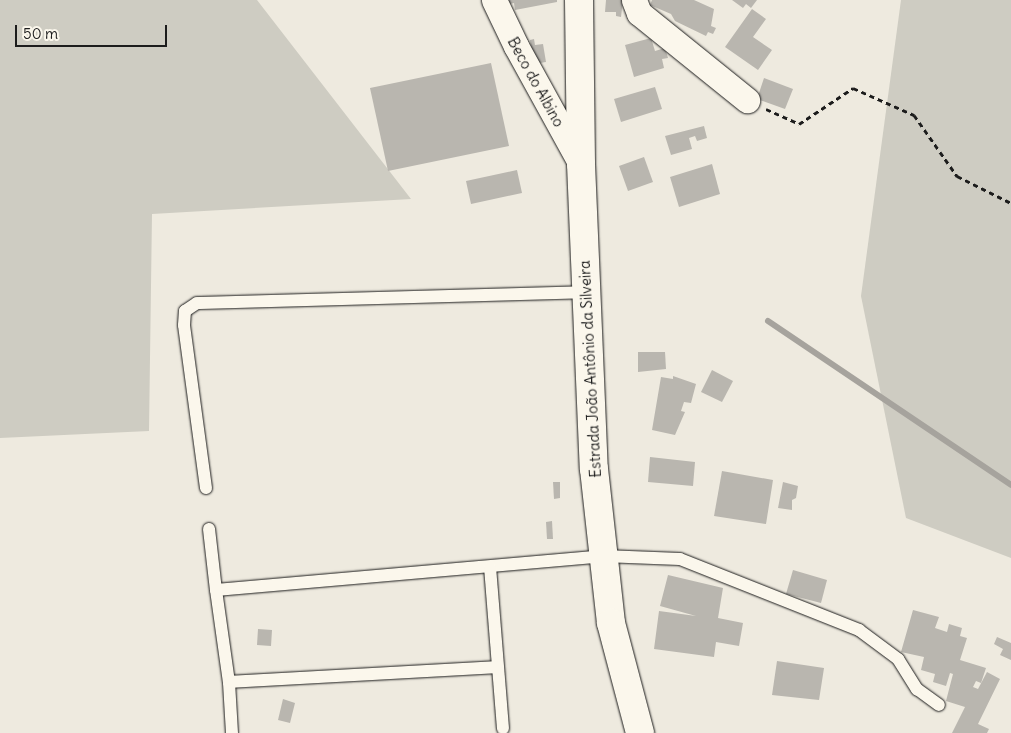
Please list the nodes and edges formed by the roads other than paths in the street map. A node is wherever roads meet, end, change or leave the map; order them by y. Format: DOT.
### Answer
graph roads {
  1 [pos="494,0"];
  2 [pos="579,0"];
  3 [pos="634,0"];
  4 [pos="747,100"];
  5 [pos="581,164"];
  6 [pos="586,292"];
  7 [pos="206,488"];
  8 [pos="209,529"];
  9 [pos="603,556"];
  10 [pos="490,567"];
  11 [pos="216,590"];
  12 [pos="498,667"];
  13 [pos="229,682"];
  14 [pos="939,705"];
  15 [pos="503,728"];
  16 [pos="232,733"];
  17 [pos="640,733"];
  1 -- 5 [label="street, Beco do Albino"];
  2 -- 5 [label="main road, Estrada João Antônio da Silveira"];
  3 -- 4 [label="street"];
  5 -- 6 [label="main road, Estrada João Antônio da Silveira"];
  6 -- 7 [label="lane"];
  6 -- 9 [label="main road, Estrada João Antônio da Silveira"];
  8 -- 11 [label="lane"];
  9 -- 10 [label="lane"];
  9 -- 14 [label="lane"];
  9 -- 17 [label="main road, Estrada João Antônio da Silveira"];
  10 -- 11 [label="lane"];
  10 -- 12 [label="lane"];
  11 -- 13 [label="lane"];
  12 -- 13 [label="lane"];
  12 -- 15 [label="lane"];
  13 -- 16 [label="lane"];
}
